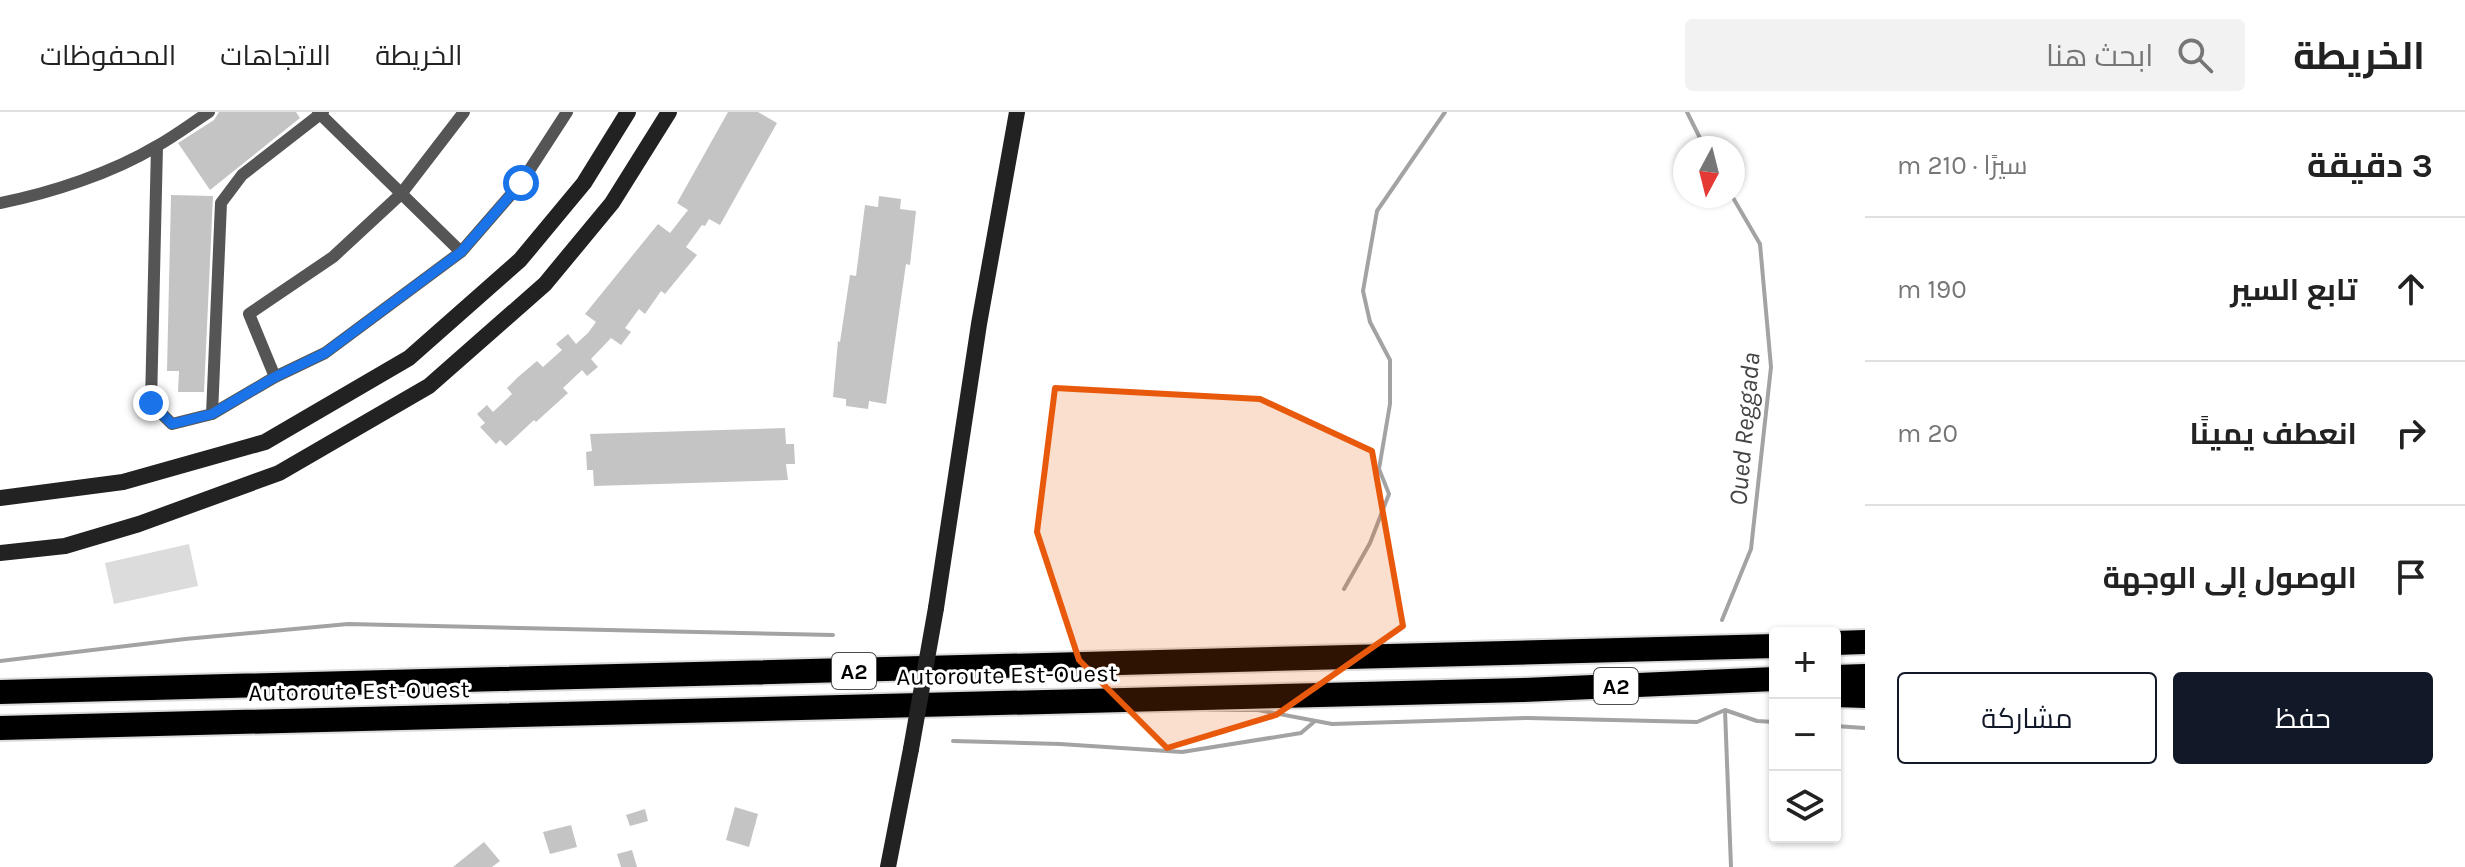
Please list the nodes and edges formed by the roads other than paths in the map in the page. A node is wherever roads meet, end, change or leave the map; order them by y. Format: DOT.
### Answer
graph roads {
  1 [pos="209,112"];
  2 [pos="464,112"];
  3 [pos="567,112"];
  4 [pos="628,112"];
  5 [pos="669,112"];
  6 [pos="1017,112"];
  7 [pos="321,113"];
  8 [pos="157,146"];
  9 [pos="401,194"];
  10 [pos="0,203"];
  11 [pos="461,252"];
  12 [pos="275,377"];
  13 [pos="212,414"];
  14 [pos="0,498"];
  15 [pos="0,553"];
  16 [pos="1865,642"];
  17 [pos="1841,643"];
  18 [pos="1769,646"];
  19 [pos="1865,676"];
  20 [pos="1841,677"];
  21 [pos="1769,679"];
  22 [pos="1708,681"];
  23 [pos="1769,690"];
  24 [pos="0,692"];
  25 [pos="1841,695"];
  26 [pos="1865,696"];
  27 [pos="0,728"];
  28 [pos="888,867"];
  1 -- 8 [label="street"];
  2 -- 9 [label="street"];
  3 -- 11 [label="street"];
  4 -- 14 [label="main road"];
  5 -- 15 [label="main road"];
  6 -- 28 [label="main road, bridge"];
  7 -- 9 [label="street"];
  7 -- 13 [label="street"];
  8 -- 10 [label="street"];
  8 -- 13 [label="street"];
  9 -- 11 [label="street"];
  9 -- 12 [label="street"];
  11 -- 12 [label="street"];
  12 -- 13 [label="street"];
  16 -- 17 [label="highway"];
  18 -- 24 [label="highway, Autoroute Est-Ouest / A2"];
  19 -- 20 [label="highway"];
  21 -- 22 [label="highway, Autoroute Est-Ouest / A2"];
  22 -- 23 [label="highway"];
  22 -- 27 [label="highway, Autoroute Est-Ouest / A2"];
  25 -- 26 [label="highway"];
}
